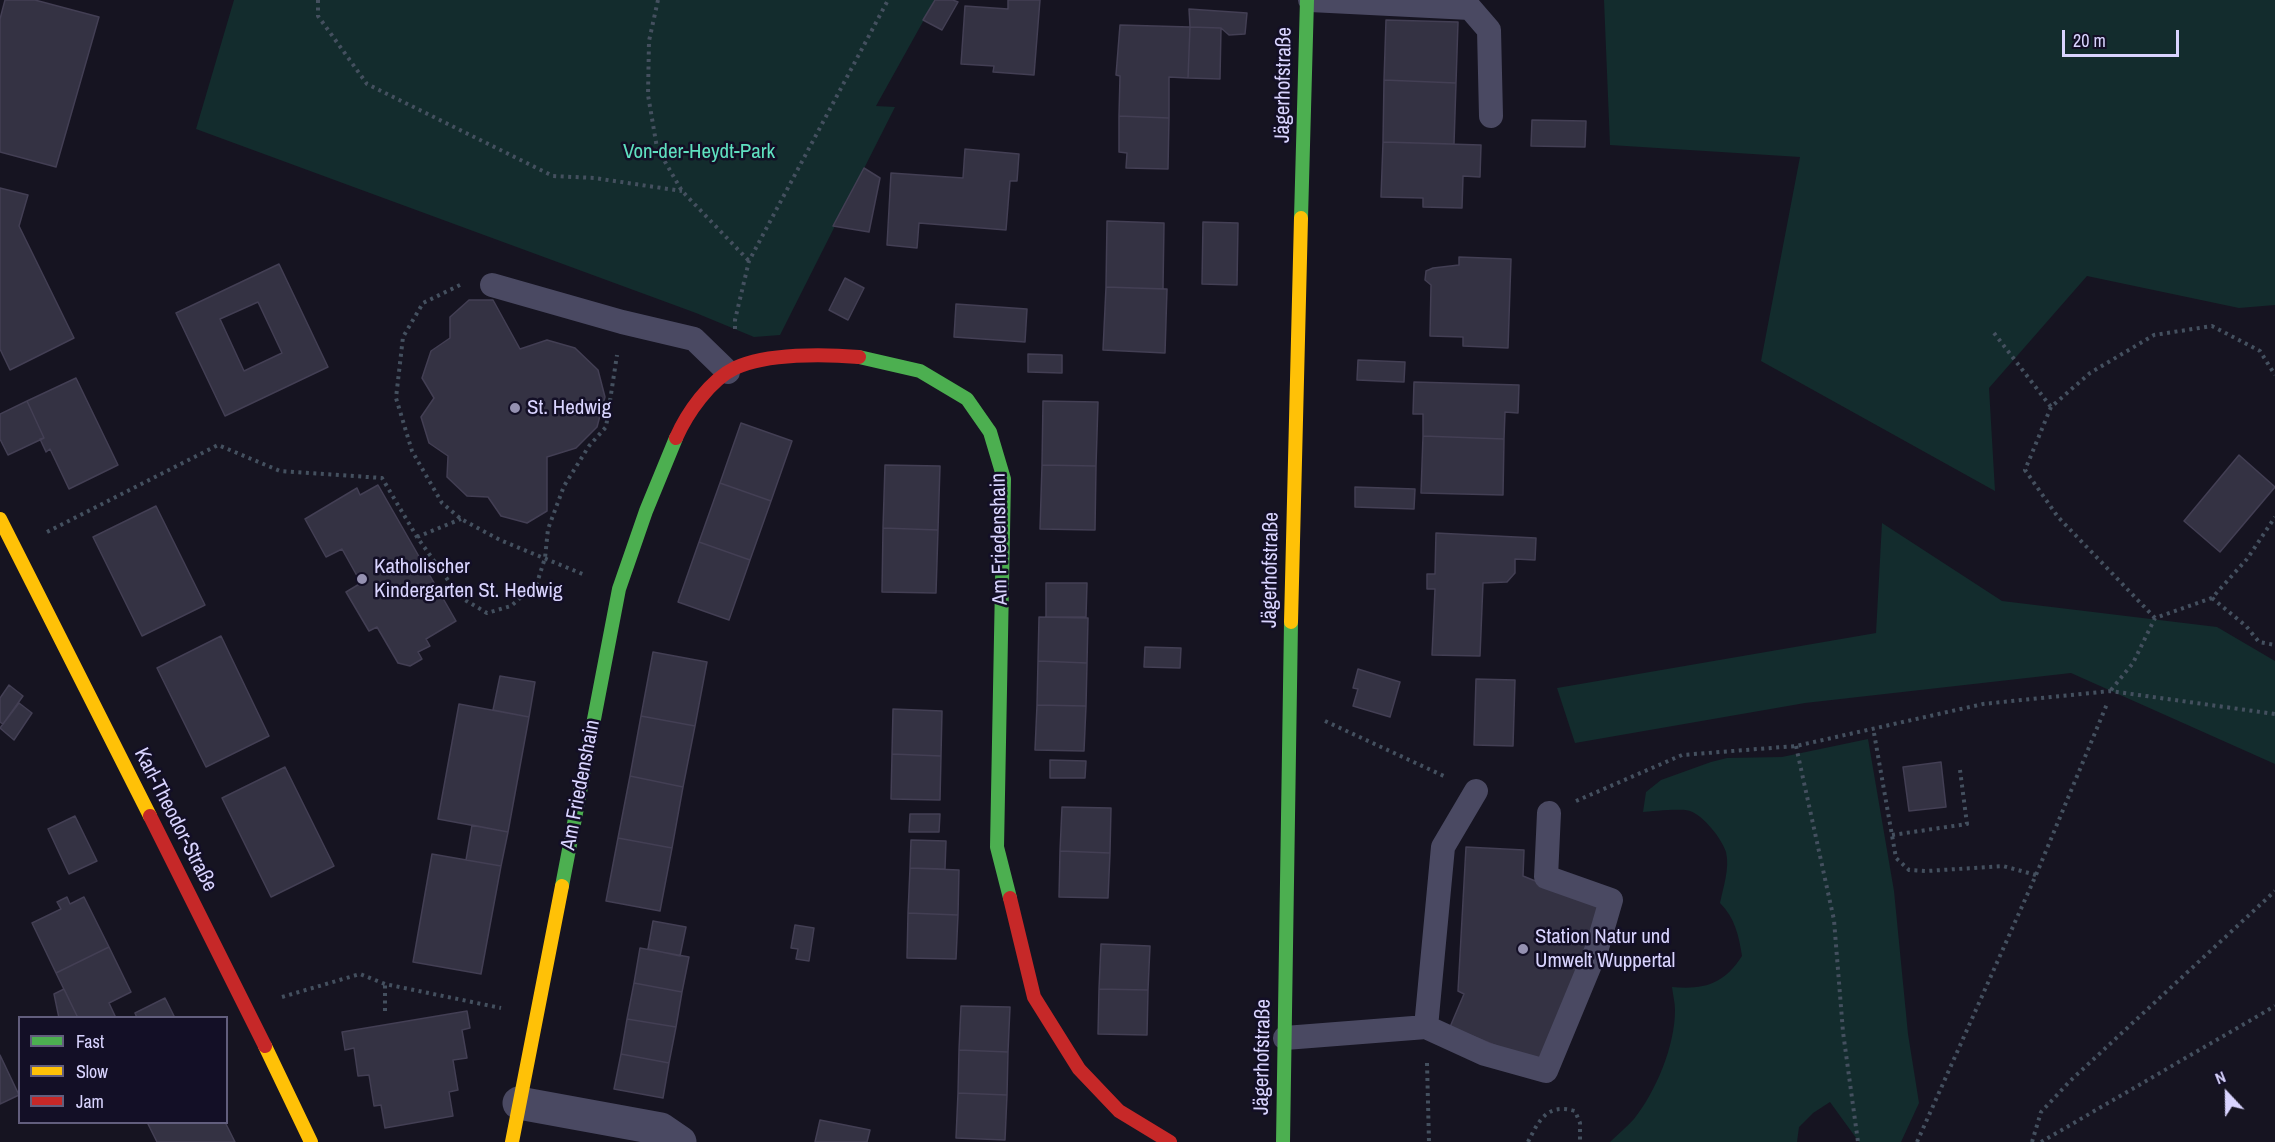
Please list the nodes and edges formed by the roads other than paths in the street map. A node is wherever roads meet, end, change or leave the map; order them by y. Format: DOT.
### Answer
graph roads {
  1 [pos="1308,0"];
  2 [pos="1491,116"];
  3 [pos="492,285"];
  4 [pos="732,370"];
  5 [pos="0,519"];
  6 [pos="1476,791"];
  7 [pos="1549,813"];
  8 [pos="1426,1027"];
  9 [pos="1285,1038"];
  10 [pos="519,1103"];
  11 [pos="311,1142"];
  12 [pos="512,1142"];
  13 [pos="680,1142"];
  14 [pos="1170,1142"];
  15 [pos="1283,1142"];
  1 -- 2 [label="lane"];
  1 -- 9 [label="street, Jägerhofstraße"];
  3 -- 4 [label="lane"];
  4 -- 10 [label="street, Am Friedenshain"];
  4 -- 14 [label="street, Am Friedenshain"];
  5 -- 11 [label="street, Karl-Theodor-Straße"];
  6 -- 8 [label="lane"];
  7 -- 8 [label="lane"];
  8 -- 9 [label="lane"];
  9 -- 15 [label="street, Jägerhofstraße"];
  10 -- 12 [label="street, Am Friedenshain"];
  10 -- 13 [label="street"];
}
